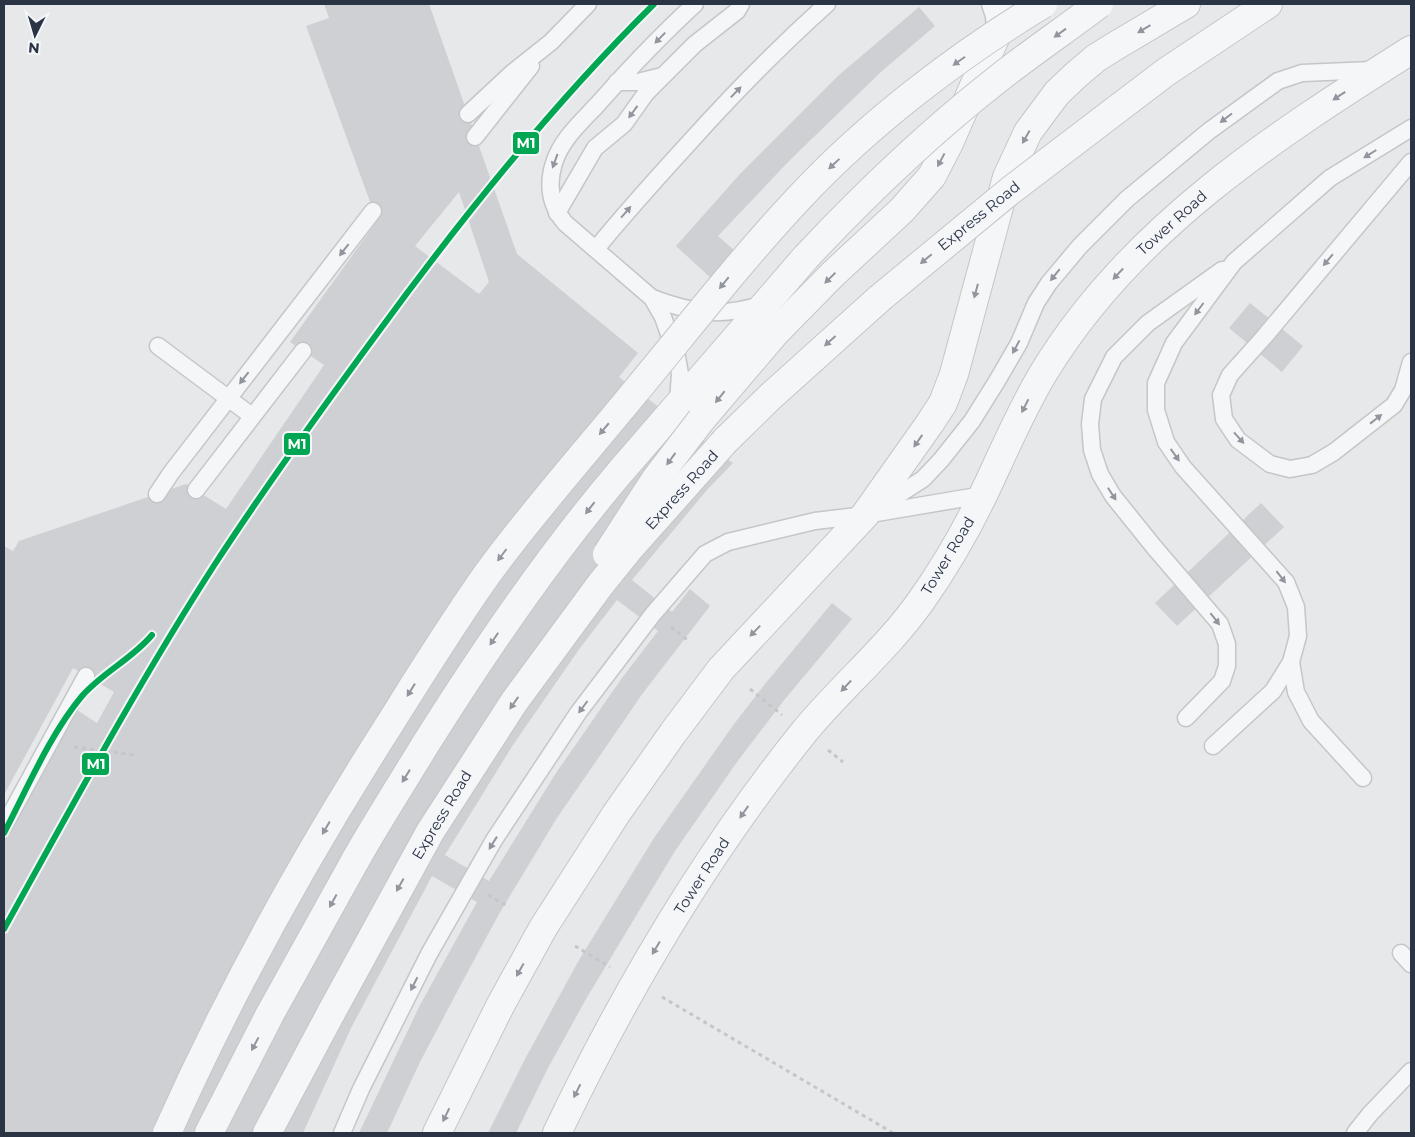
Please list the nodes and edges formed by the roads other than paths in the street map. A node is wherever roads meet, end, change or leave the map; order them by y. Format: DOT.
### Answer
graph roads {
  1 [pos="588,4"];
  2 [pos="694,4"];
  3 [pos="741,4"];
  4 [pos="826,4"];
  5 [pos="990,4"];
  6 [pos="1010,4"];
  7 [pos="1043,4"];
  8 [pos="1100,4"];
  9 [pos="1186,4"];
  10 [pos="1268,4"];
  11 [pos="994,40"];
  12 [pos="551,42"];
  13 [pos="1411,50"];
  14 [pos="1380,69"];
  15 [pos="664,75"];
  16 [pos="617,82"];
  17 [pos="468,114"];
  18 [pos="1411,128"];
  19 [pos="475,137"];
  20 [pos="1411,162"];
  21 [pos="373,211"];
  22 [pos="557,213"];
  23 [pos="596,250"];
  24 [pos="1234,262"];
  25 [pos="652,298"];
  26 [pos="765,303"];
  27 [pos="158,346"];
  28 [pos="303,351"];
  29 [pos="1411,362"];
  30 [pos="229,398"];
  31 [pos="678,404"];
  32 [pos="252,416"];
  33 [pos="196,490"];
  34 [pos="157,494"];
  35 [pos="983,495"];
  36 [pos="865,515"];
  37 [pos="1292,662"];
  38 [pos="542,663"];
  39 [pos="86,676"];
  40 [pos="1186,718"];
  41 [pos="1213,746"];
  42 [pos="1363,778"];
  43 [pos="4,826"];
  44 [pos="332,1011"];
  45 [pos="1411,1071"];
  46 [pos="167,1133"];
  47 [pos="209,1133"];
  48 [pos="267,1133"];
  49 [pos="280,1133"];
  50 [pos="342,1133"];
  51 [pos="437,1133"];
  52 [pos="557,1133"];
  53 [pos="1355,1133"];
  1 -- 12 [label="lane"];
  2 -- 16 [label="lane, one-way"];
  3 -- 15 [label="lane"];
  23 -- 4 [label="lane, one-way"];
  5 -- 11 [label="lane"];
  6 -- 11 [label="street"];
  7 -- 46 [label="street, one-way, bridge"];
  8 -- 26 [label="street, one-way, bridge"];
  9 -- 36 [label="street, one-way"];
  10 -- 38 [label="street, Express Road, one-way, bridge"];
  11 -- 38 [label="street, one-way, bridge"];
  12 -- 17 [label="lane"];
  12 -- 19 [label="lane"];
  13 -- 14 [label="street, Tower Road"];
  14 -- 35 [label="street, Tower Road, one-way"];
  14 -- 36 [label="lane, one-way"];
  15 -- 16 [label="lane"];
  15 -- 22 [label="lane, one-way"];
  16 -- 22 [label="lane, one-way"];
  18 -- 24 [label="lane, one-way"];
  20 -- 29 [label="lane, one-way"];
  21 -- 30 [label="lane, one-way"];
  22 -- 23 [label="lane"];
  23 -- 25 [label="lane"];
  24 -- 37 [label="lane, one-way"];
  24 -- 40 [label="lane, one-way"];
  25 -- 26 [label="lane"];
  25 -- 31 [label="lane"];
  26 -- 31 [label="street"];
  27 -- 30 [label="lane"];
  28 -- 32 [label="lane"];
  30 -- 32 [label="lane"];
  30 -- 34 [label="lane"];
  31 -- 47 [label="street, one-way, bridge"];
  32 -- 33 [label="lane"];
  35 -- 36 [label="lane"];
  35 -- 52 [label="street, Tower Road, one-way"];
  36 -- 50 [label="lane, one-way"];
  36 -- 51 [label="street, one-way"];
  37 -- 41 [label="lane"];
  37 -- 42 [label="lane"];
  38 -- 44 [label="street, Express Road, one-way, bridge"];
  39 -- 43 [label="lane"];
  44 -- 48 [label="street"];
  44 -- 49 [label="street, Express Road"];
  45 -- 53 [label="lane"];
}
